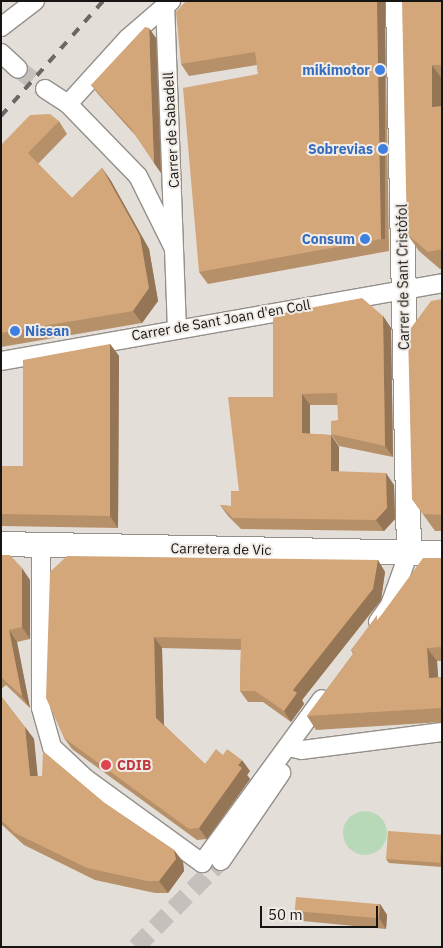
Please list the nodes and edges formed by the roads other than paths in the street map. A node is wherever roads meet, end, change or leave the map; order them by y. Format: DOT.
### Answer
graph roads {
  1 [pos="35,1"];
  2 [pos="398,1"];
  3 [pos="168,2"];
  4 [pos="1,27"];
  5 [pos="1,54"];
  6 [pos="18,69"];
  7 [pos="45,89"];
  8 [pos="68,104"];
  9 [pos="177,256"];
  10 [pos="442,283"];
  11 [pos="404,290"];
  12 [pos="177,327"];
  13 [pos="1,361"];
  14 [pos="1,544"];
  15 [pos="41,544"];
  16 [pos="409,552"];
  17 [pos="442,552"];
  18 [pos="368,636"];
  19 [pos="334,682"];
  20 [pos="442,732"];
  21 [pos="288,747"];
  22 [pos="221,861"];
  1 -- 4 [label="street"];
  2 -- 11 [label="street, Carrer de Sant Cristòfol"];
  3 -- 8 [label="street"];
  3 -- 9 [label="street, Carrer de Sabadell"];
  5 -- 6 [label="street"];
  7 -- 8 [label="street"];
  8 -- 9 [label="street"];
  9 -- 12 [label="street, Carrer de Sabadell"];
  10 -- 11 [label="street, Carrer de Sant Joan d'en Coll"];
  11 -- 12 [label="street, Carrer de Sant Joan d'en Coll"];
  11 -- 16 [label="street, Carrer de Sant Cristòfol"];
  12 -- 13 [label="street, Carrer de Sant Joan d'en Coll"];
  14 -- 15 [label="street, Carretera de Vic"];
  15 -- 16 [label="street, Carretera de Vic"];
  15 -- 21 [label="street"];
  16 -- 17 [label="street, Carretera de Vic"];
  16 -- 18 [label="street"];
  19 -- 21 [label="street"];
  20 -- 21 [label="street"];
  21 -- 22 [label="street"];
}
